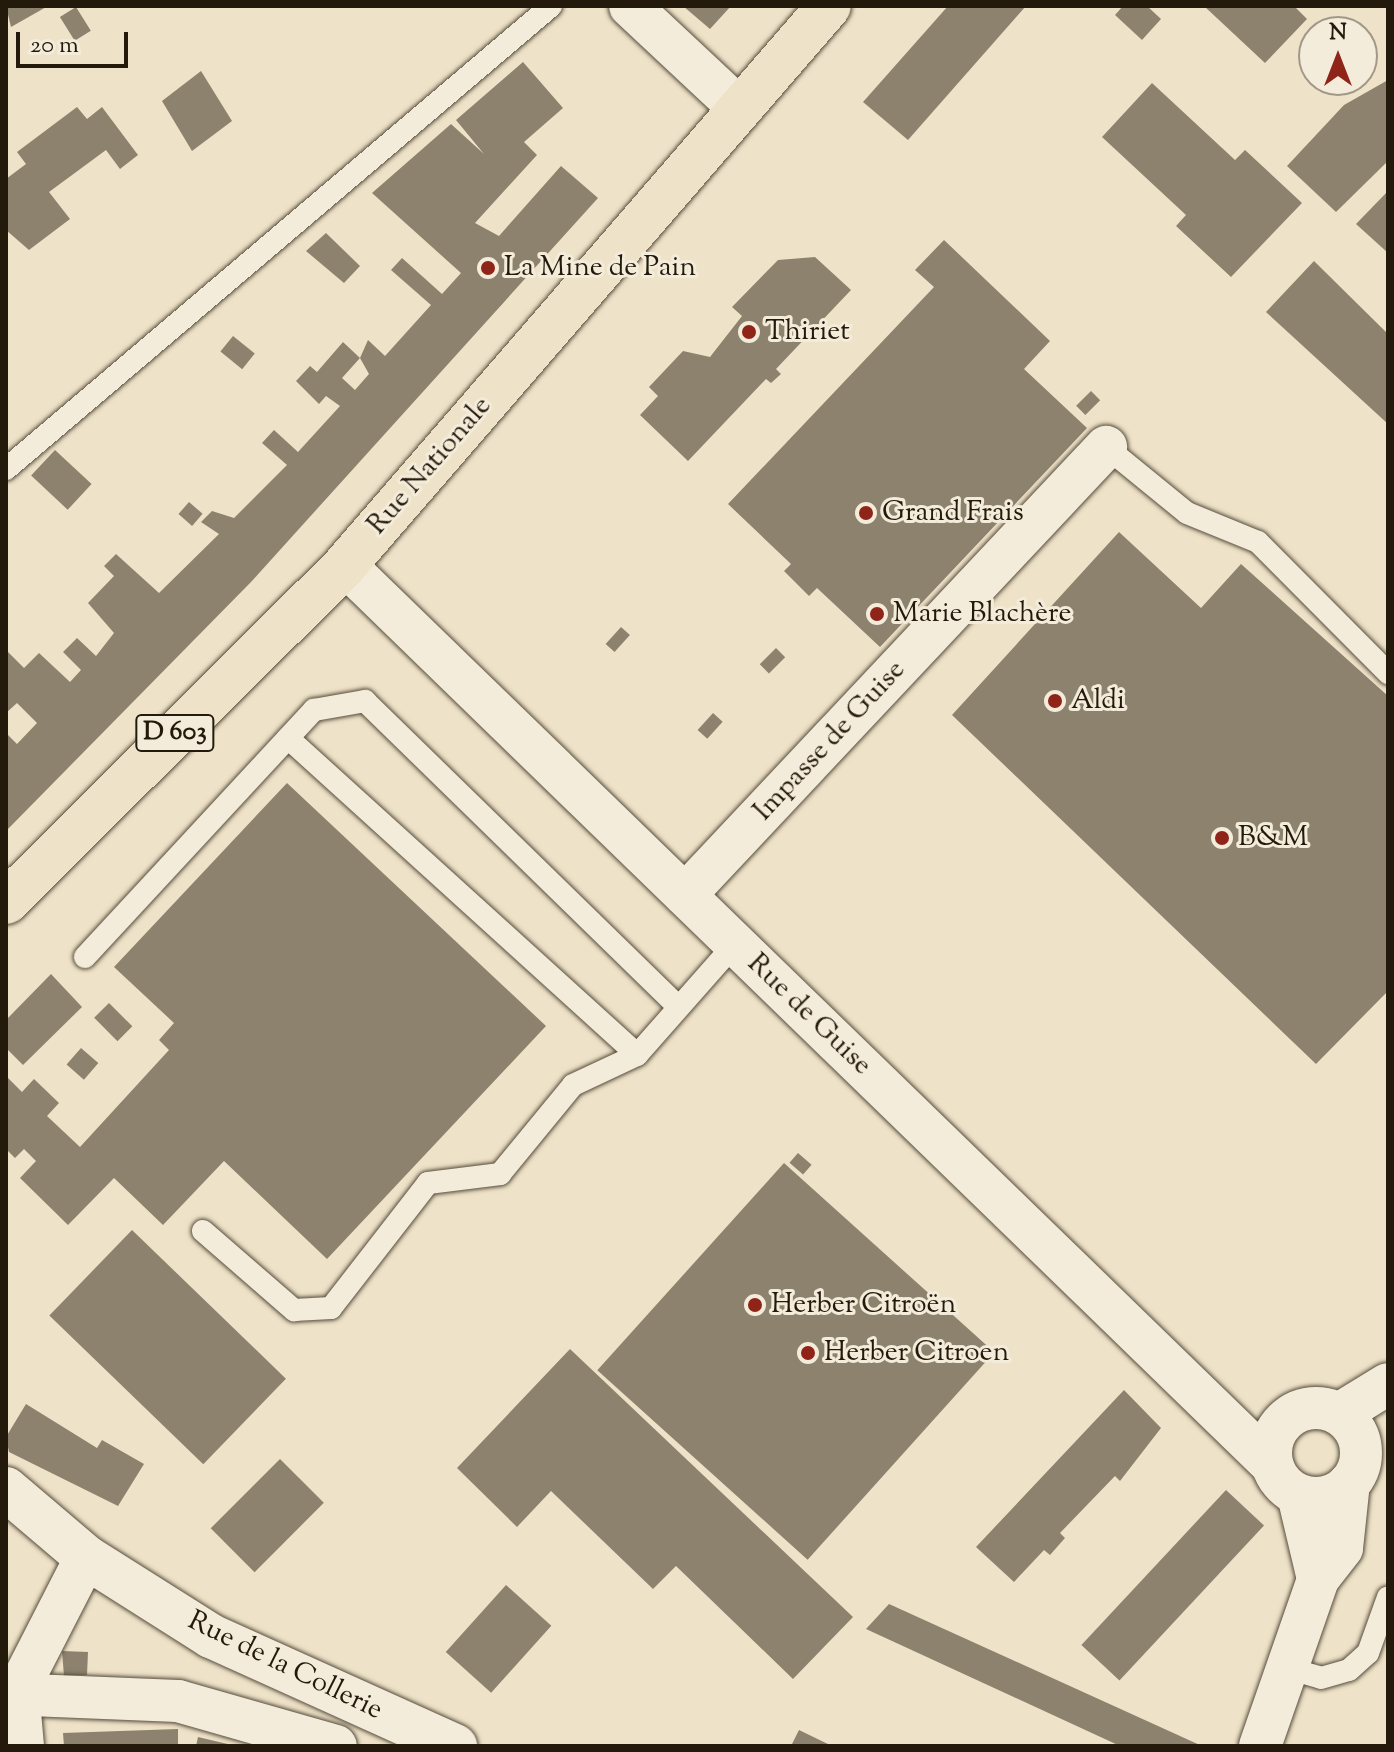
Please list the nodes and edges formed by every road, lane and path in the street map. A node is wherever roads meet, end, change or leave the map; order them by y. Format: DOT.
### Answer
graph roads {
  1 [pos="551,6"];
  2 [pos="630,6"];
  3 [pos="829,6"];
  4 [pos="739,108"];
  5 [pos="1106,447"];
  6 [pos="6,469"];
  7 [pos="345,565"];
  8 [pos="1388,673"];
  9 [pos="288,738"];
  10 [pos="685,895"];
  11 [pos="6,902"];
  12 [pos="735,944"];
  13 [pos="85,957"];
  14 [pos="679,1007"];
  15 [pos="637,1055"];
  16 [pos="203,1231"];
  17 [pos="1388,1384"];
  18 [pos="1339,1414"];
  19 [pos="1366,1452"];
  20 [pos="1285,1480"];
  21 [pos="6,1489"];
  22 [pos="86,1557"];
  23 [pos="1318,1579"];
  24 [pos="1388,1597"];
  25 [pos="1287,1668"];
  26 [pos="12,1692"];
  27 [pos="23,1746"];
  28 [pos="336,1746"];
  29 [pos="455,1746"];
  30 [pos="1260,1746"];
  1 -- 6 [label="lane"];
  2 -- 4 [label="street"];
  3 -- 4 [label="main road, Rue Nationale / D 603"];
  4 -- 7 [label="main road, Rue Nationale / D 603"];
  5 -- 8 [label="lane"];
  5 -- 10 [label="street, Impasse de Guise"];
  7 -- 10 [label="street, Rue de Guise"];
  7 -- 11 [label="main road, Rue Nationale / D 603"];
  9 -- 13 [label="lane"];
  9 -- 14 [label="lane"];
  9 -- 15 [label="lane"];
  10 -- 12 [label="street, Rue de Guise"];
  12 -- 14 [label="lane"];
  12 -- 20 [label="street, Rue de Guise"];
  14 -- 15 [label="lane"];
  15 -- 16 [label="lane"];
  17 -- 18 [label="street"];
  18 -- 19 [label="street"];
  18 -- 20 [label="street"];
  19 -- 20 [label="street"];
  19 -- 23 [label="street"];
  20 -- 23 [label="street"];
  21 -- 22 [label="street, Rue de la Collerie"];
  22 -- 26 [label="street"];
  22 -- 29 [label="street, Rue de la Collerie"];
  23 -- 25 [label="street"];
  24 -- 25 [label="lane"];
  25 -- 30 [label="street"];
  26 -- 27 [label="street"];
  26 -- 28 [label="street"];
}
